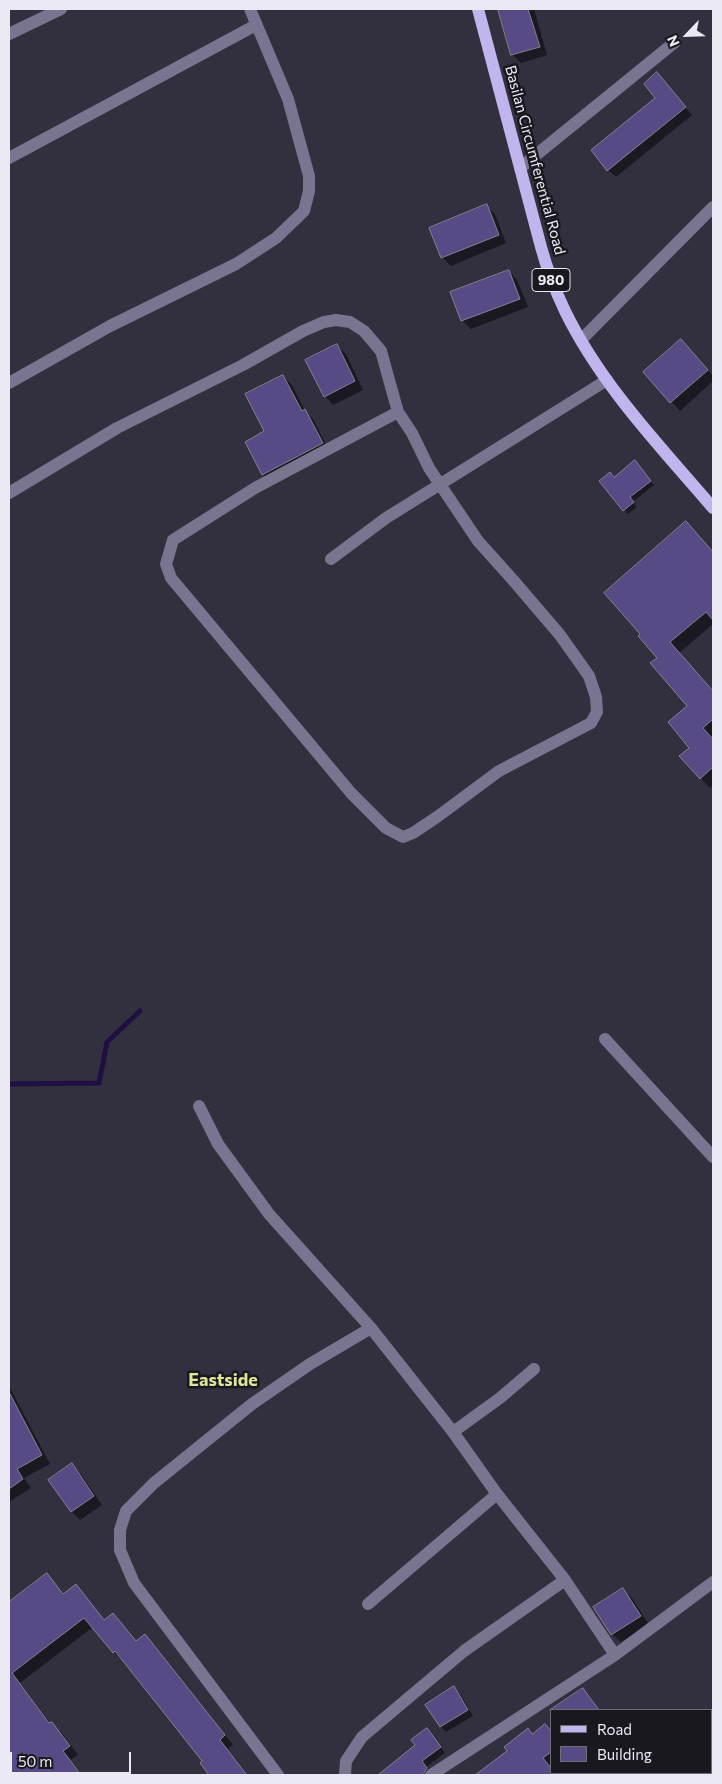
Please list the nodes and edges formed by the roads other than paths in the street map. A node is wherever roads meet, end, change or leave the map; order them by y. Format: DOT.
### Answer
graph roads {
  1 [pos="61,9"];
  2 [pos="250,9"];
  3 [pos="478,9"];
  4 [pos="256,24"];
  5 [pos="9,34"];
  6 [pos="675,42"];
  7 [pos="9,158"];
  8 [pos="520,168"];
  9 [pos="713,207"];
  10 [pos="581,340"];
  11 [pos="607,380"];
  12 [pos="9,383"];
  13 [pos="398,412"];
  14 [pos="440,484"];
  15 [pos="9,493"];
  16 [pos="713,508"];
  17 [pos="331,559"];
  18 [pos="605,1039"];
  19 [pos="199,1106"];
  20 [pos="713,1157"];
  21 [pos="371,1328"];
  22 [pos="534,1369"];
  23 [pos="453,1432"];
  24 [pos="497,1494"];
  25 [pos="565,1580"];
  26 [pos="711,1588"];
  27 [pos="368,1604"];
  28 [pos="615,1655"];
  29 [pos="278,1775"];
  30 [pos="345,1775"];
  31 [pos="431,1775"];
  1 -- 5 [label="street"];
  2 -- 4 [label="street"];
  3 -- 8 [label="main road, Basilan Circumferential Road / 980"];
  4 -- 7 [label="street"];
  4 -- 12 [label="street"];
  6 -- 8 [label="street"];
  8 -- 10 [label="main road, Basilan Circumferential Road / 980"];
  9 -- 10 [label="street"];
  10 -- 11 [label="main road, Basilan Circumferential Road / 980"];
  11 -- 14 [label="street"];
  11 -- 16 [label="main road, Basilan Circumferential Road / 980"];
  13 -- 14 [label="street"];
  13 -- 14 [label="street"];
  13 -- 15 [label="street"];
  14 -- 17 [label="street"];
  18 -- 20 [label="street"];
  19 -- 21 [label="street"];
  21 -- 23 [label="street"];
  21 -- 29 [label="street"];
  22 -- 23 [label="street"];
  23 -- 24 [label="street"];
  24 -- 25 [label="street"];
  24 -- 27 [label="street"];
  25 -- 28 [label="street"];
  25 -- 30 [label="street"];
  26 -- 28 [label="street"];
  28 -- 31 [label="street"];
}
